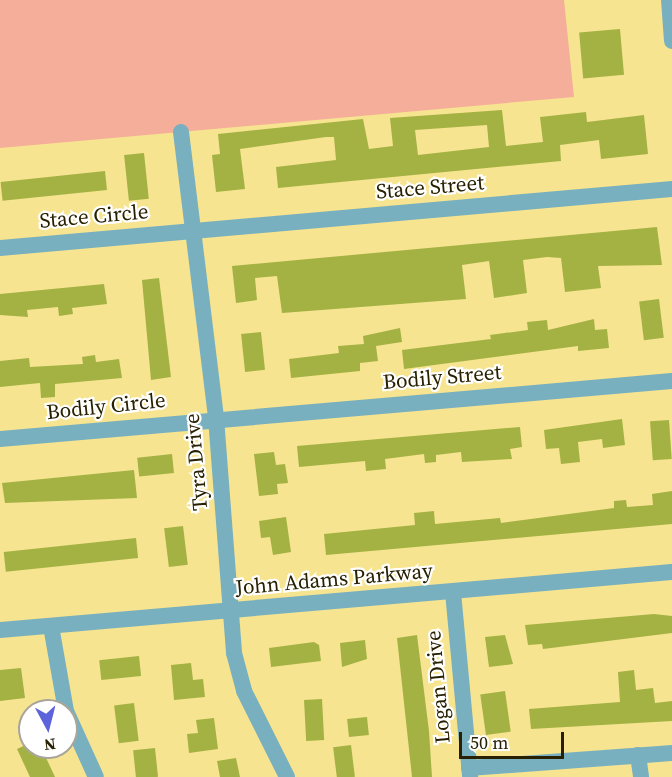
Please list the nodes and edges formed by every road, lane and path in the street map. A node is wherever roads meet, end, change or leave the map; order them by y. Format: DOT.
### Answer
graph roads {
  1 [pos="669,0"];
  2 [pos="672,41"];
  3 [pos="181,132"];
  4 [pos="672,189"];
  5 [pos="192,230"];
  6 [pos="0,248"];
  7 [pos="672,381"];
  8 [pos="216,418"];
  9 [pos="0,439"];
  10 [pos="672,572"];
  11 [pos="453,592"];
  12 [pos="231,611"];
  13 [pos="51,626"];
  14 [pos="0,630"];
  15 [pos="64,699"];
  16 [pos="78,737"];
  17 [pos="672,753"];
  18 [pos="638,755"];
  19 [pos="469,772"];
  20 [pos="96,777"];
  21 [pos="287,777"];
  22 [pos="640,777"];
  1 -- 2 [label="street"];
  3 -- 5 [label="street, Tyra Drive"];
  4 -- 5 [label="street, Stace Street"];
  5 -- 6 [label="street, Stace Circle"];
  5 -- 8 [label="street, Tyra Drive"];
  7 -- 8 [label="street, Bodily Street"];
  8 -- 9 [label="street, Bodily Circle"];
  8 -- 12 [label="street, Tyra Drive"];
  10 -- 11 [label="street, John Adams Parkway"];
  11 -- 12 [label="street, John Adams Parkway"];
  11 -- 19 [label="street, Logan Drive"];
  12 -- 13 [label="street, John Adams Parkway"];
  12 -- 21 [label="street, Tyra Drive"];
  13 -- 14 [label="street, John Adams Parkway"];
  13 -- 15 [label="street"];
  16 -- 20 [label="street"];
  17 -- 18 [label="street"];
  18 -- 19 [label="street"];
  18 -- 22 [label="street"];
}
